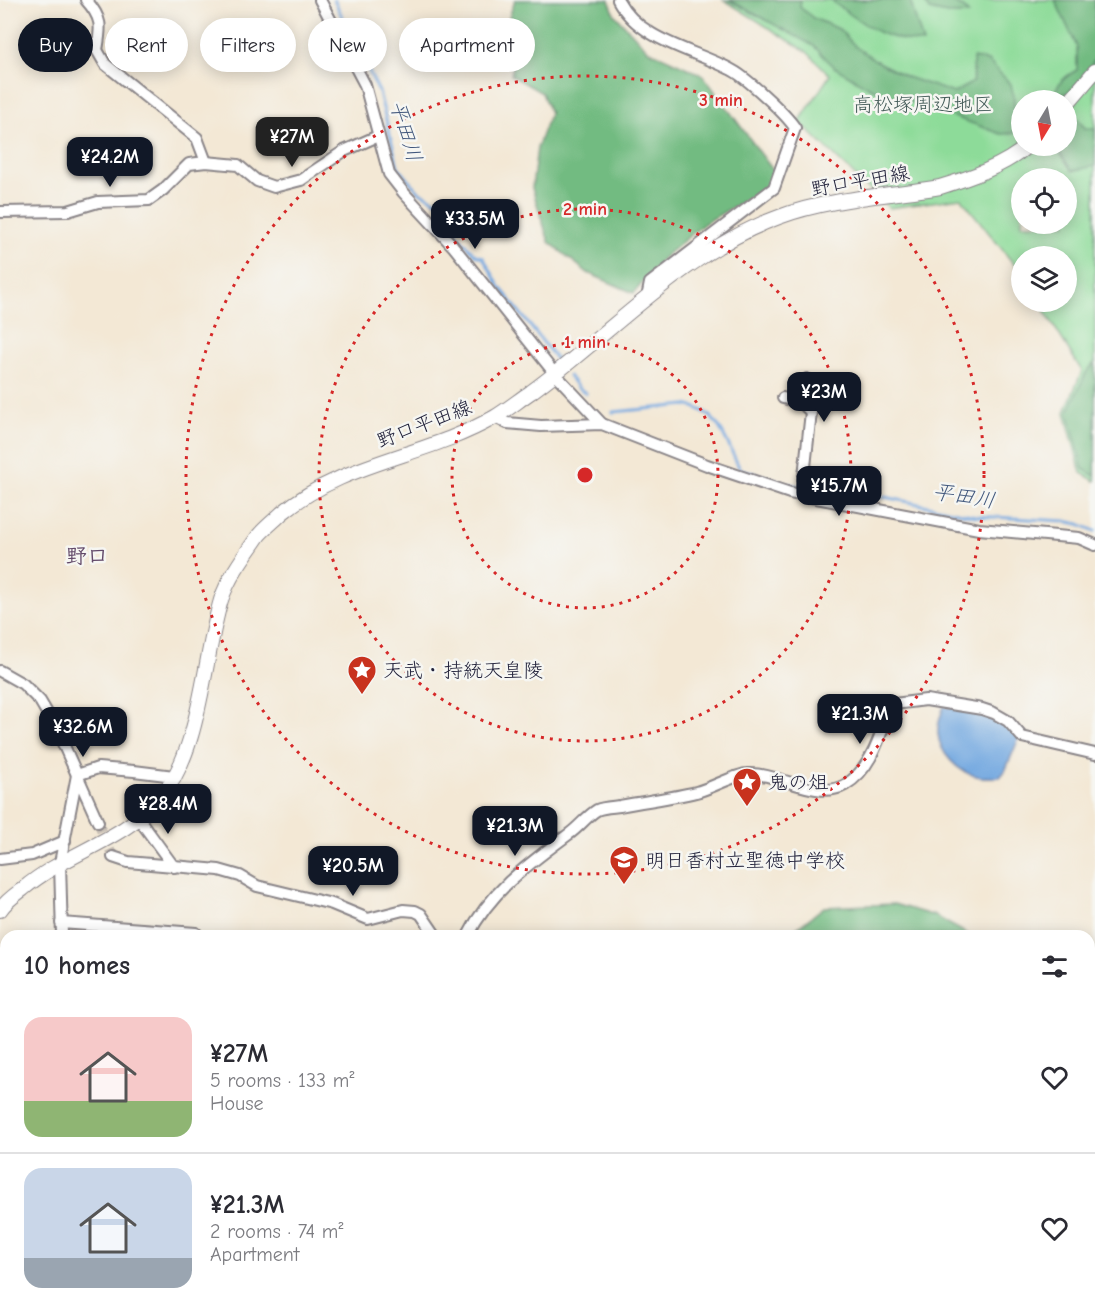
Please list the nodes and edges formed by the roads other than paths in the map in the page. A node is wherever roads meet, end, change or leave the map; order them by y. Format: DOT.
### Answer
graph roads {
  1 [pos="86,0"];
  2 [pos="320,0"];
  3 [pos="618,0"];
  4 [pos="1095,71"];
  5 [pos="1077,92"];
  6 [pos="378,136"];
  7 [pos="1011,155"];
  8 [pos="206,162"];
  9 [pos="0,212"];
  10 [pos="647,298"];
  11 [pos="555,374"];
  12 [pos="807,379"];
  13 [pos="783,398"];
  14 [pos="802,403"];
  15 [pos="495,417"];
  16 [pos="603,424"];
  17 [pos="803,489"];
  18 [pos="1095,545"];
  19 [pos="0,671"];
  20 [pos="1095,754"];
  21 [pos="77,775"];
  22 [pos="174,776"];
  23 [pos="139,819"];
  24 [pos="98,822"];
  25 [pos="65,841"];
  26 [pos="113,857"];
  27 [pos="0,859"];
  28 [pos="60,863"];
  29 [pos="174,867"];
  30 [pos="1,905"];
  31 [pos="61,923"];
  32 [pos="62,930"];
  33 [pos="156,930"];
  34 [pos="432,930"];
  35 [pos="471,930"];
  1 -- 8 [label="street"];
  2 -- 6 [label="street"];
  3 -- 10 [label="street"];
  4 -- 5 [label="main road"];
  6 -- 8 [label="street"];
  6 -- 11 [label="street"];
  7 -- 10 [label="main road, 野口平田線"];
  8 -- 9 [label="street"];
  10 -- 11 [label="main road, 野口平田線"];
  11 -- 15 [label="main road, 野口平田線"];
  11 -- 16 [label="street"];
  12 -- 14 [label="street"];
  13 -- 14 [label="street"];
  14 -- 17 [label="street"];
  15 -- 16 [label="street"];
  15 -- 22 [label="main road, 野口平田線"];
  16 -- 17 [label="street"];
  17 -- 18 [label="street"];
  19 -- 21 [label="street"];
  20 -- 35 [label="street"];
  21 -- 22 [label="street"];
  21 -- 24 [label="street"];
  21 -- 25 [label="street"];
  22 -- 23 [label="main road, 野口平田線"];
  23 -- 28 [label="main road, 野口平田線"];
  23 -- 29 [label="street"];
  25 -- 27 [label="street"];
  25 -- 28 [label="street"];
  26 -- 29 [label="street"];
  28 -- 30 [label="main road, 野口平田線"];
  28 -- 31 [label="street"];
  29 -- 34 [label="street"];
  31 -- 32 [label="street"];
  31 -- 33 [label="street"];
}
